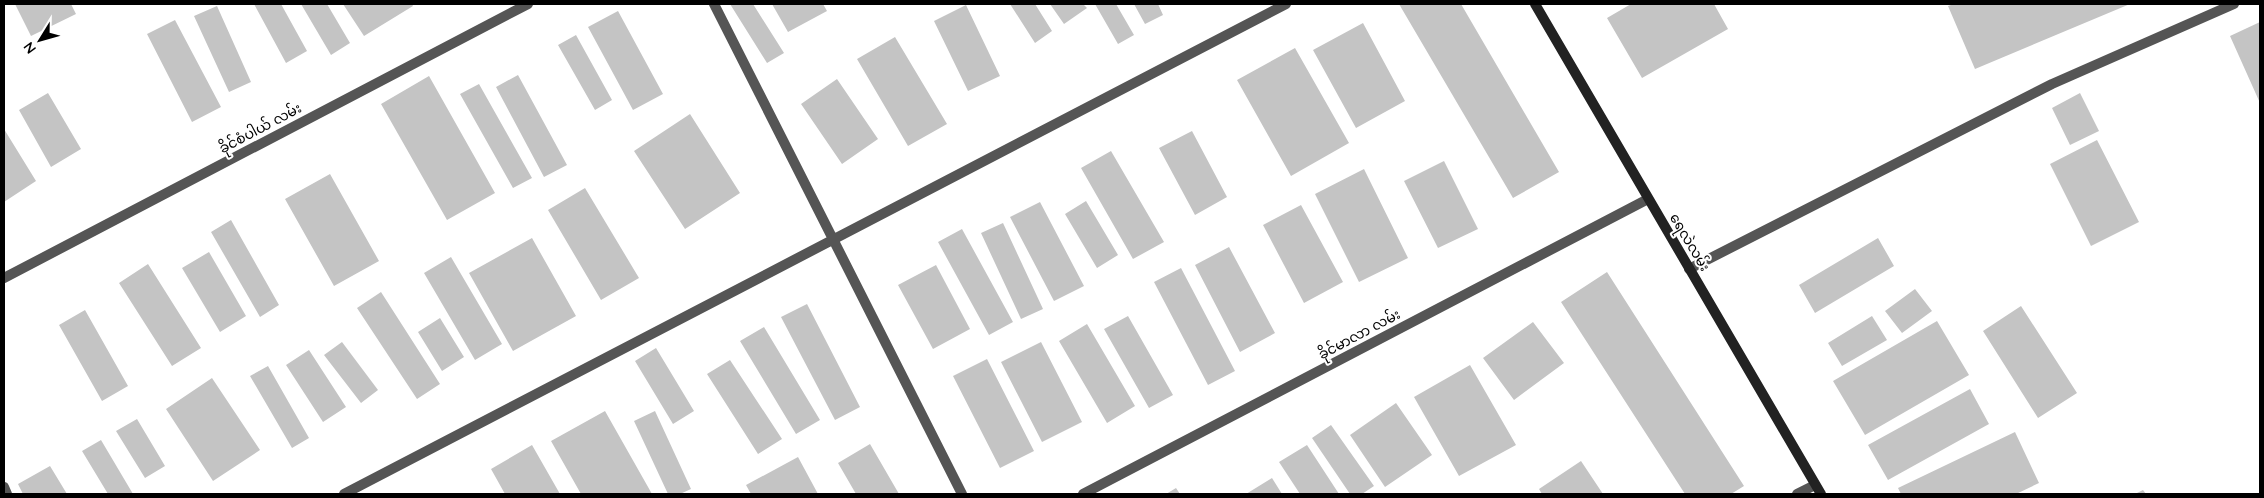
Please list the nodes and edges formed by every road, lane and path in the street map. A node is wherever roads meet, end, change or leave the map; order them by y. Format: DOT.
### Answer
graph roads {
  1 [pos="528,4"];
  2 [pos="714,4"];
  3 [pos="1286,4"];
  4 [pos="1535,4"];
  5 [pos="2234,4"];
  6 [pos="1648,199"];
  7 [pos="832,240"];
  8 [pos="1690,269"];
  9 [pos="4,278"];
  10 [pos="1815,485"];
  11 [pos="4,487"];
  12 [pos="7,494"];
  13 [pos="344,494"];
  14 [pos="962,494"];
  15 [pos="1083,494"];
  16 [pos="1797,494"];
  17 [pos="1821,494"];
  1 -- 9 [label="street, ခိုင်စံပါယ် လမ်း"];
  2 -- 7 [label="street"];
  3 -- 7 [label="street"];
  4 -- 6 [label="main road, ရေလဲလမ်း"];
  5 -- 8 [label="street"];
  6 -- 8 [label="main road, ရေလဲလမ်း"];
  6 -- 15 [label="street, ခိုင်မာလာ လမ်း"];
  7 -- 13 [label="street"];
  7 -- 14 [label="street"];
  8 -- 10 [label="main road, ရေလဲလမ်း"];
  10 -- 16 [label="street"];
  10 -- 17 [label="main road, ရေလဲလမ်း"];
  11 -- 12 [label="street"];
}
